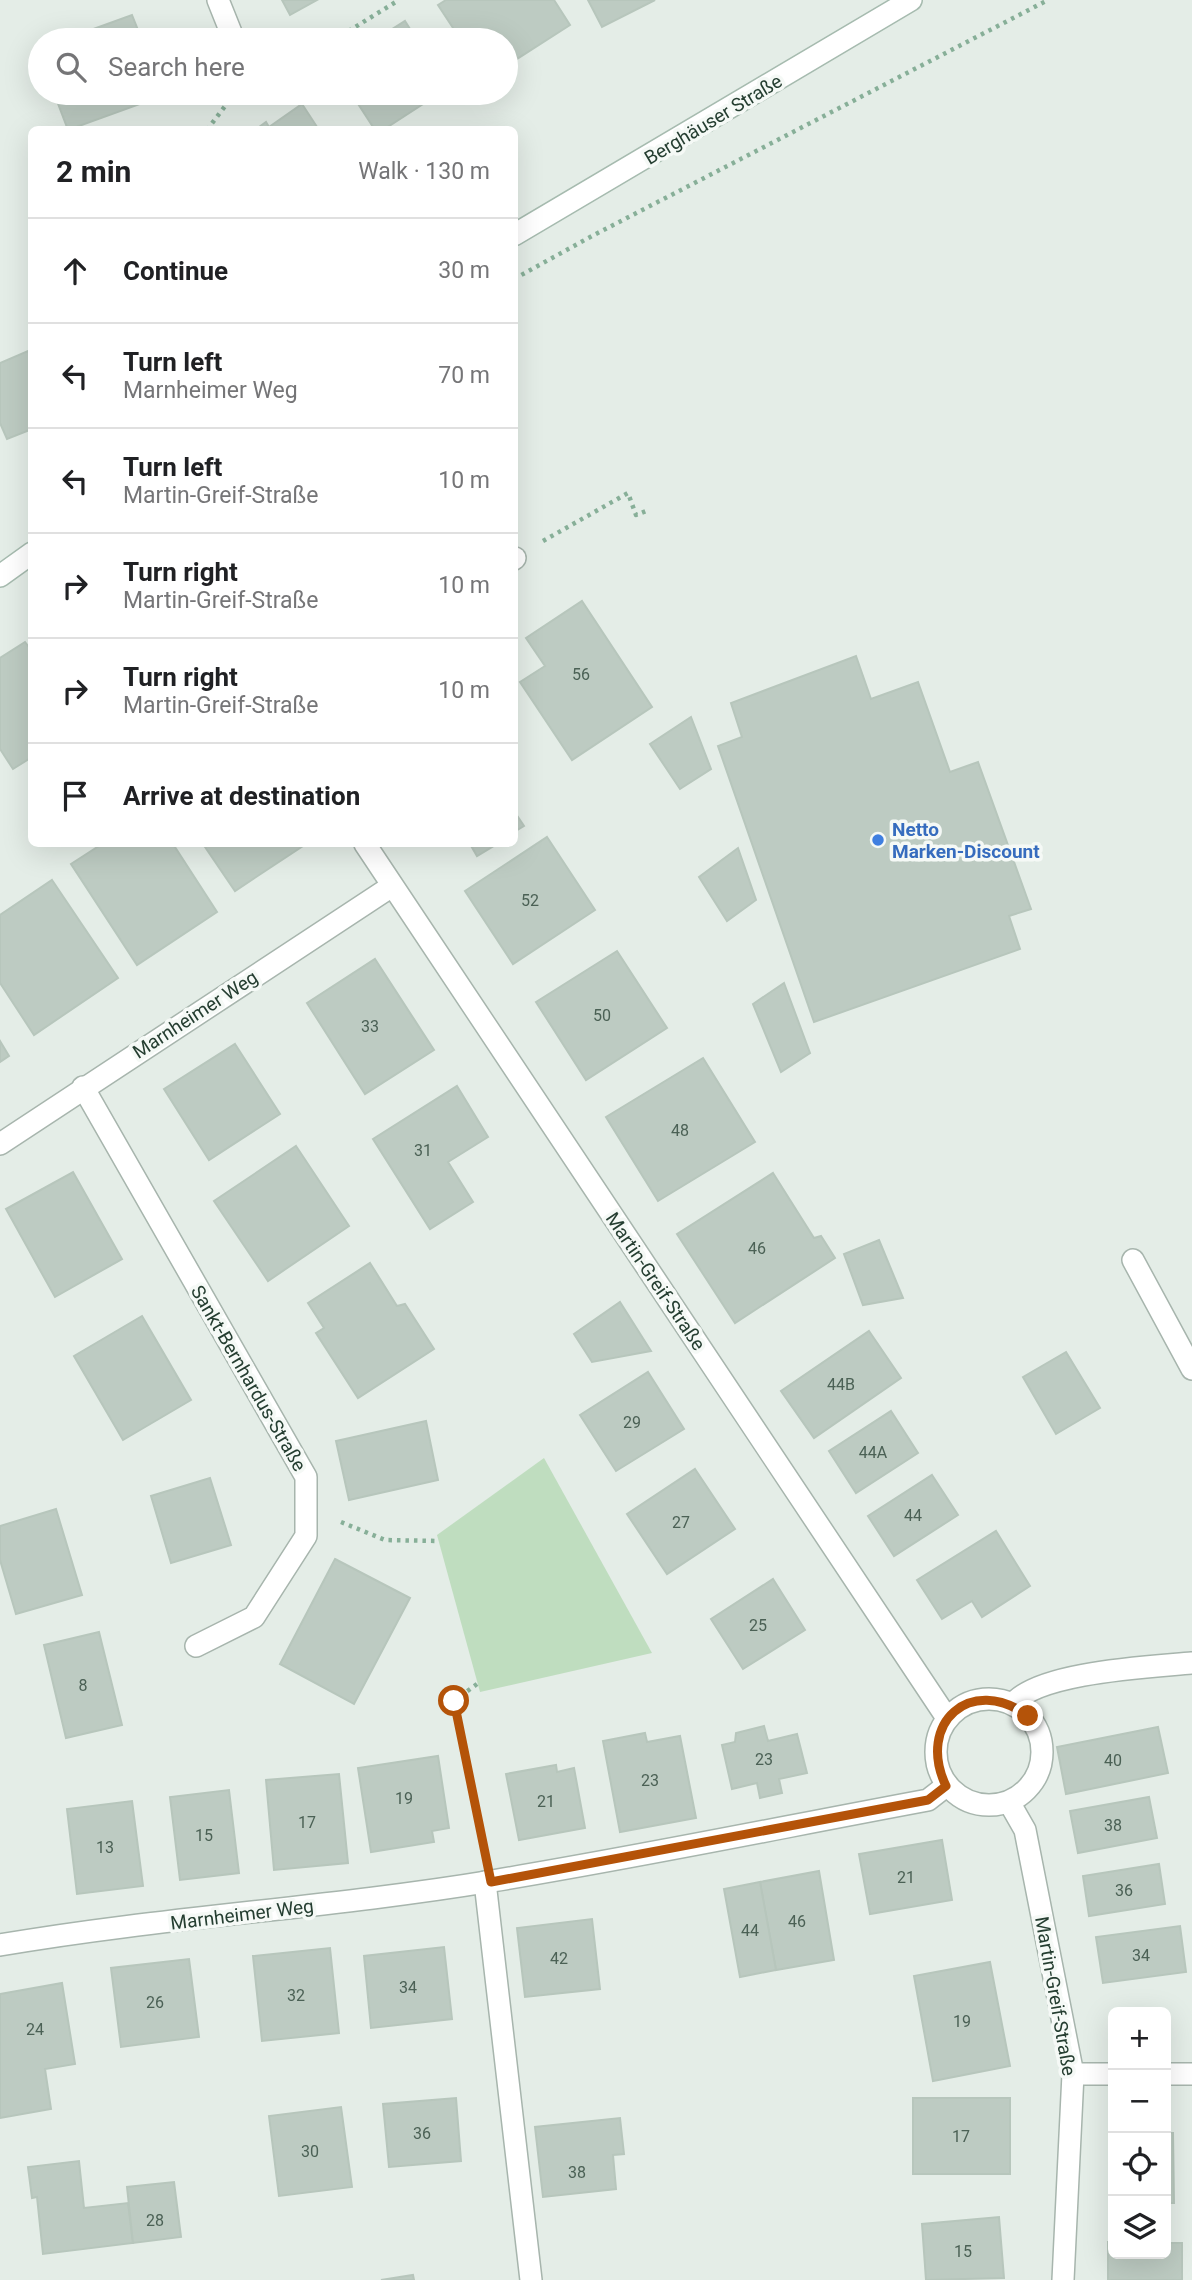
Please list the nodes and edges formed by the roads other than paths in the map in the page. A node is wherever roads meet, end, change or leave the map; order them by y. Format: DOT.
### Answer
graph roads {
  1 [pos="218,0"];
  2 [pos="911,0"];
  3 [pos="229,28"];
  4 [pos="518,233"];
  5 [pos="28,556"];
  6 [pos="0,576"];
  7 [pos="367,847"];
  8 [pos="392,886"];
  9 [pos="83,1087"];
  10 [pos="0,1144"];
  11 [pos="1133,1260"];
  12 [pos="1192,1369"];
  13 [pos="196,1646"];
  14 [pos="1192,1663"];
  15 [pos="1013,1704"];
  16 [pos="947,1718"];
  17 [pos="946,1786"];
  18 [pos="1009,1802"];
  19 [pos="488,1882"];
  20 [pos="0,1945"];
  21 [pos="1073,2074"];
  22 [pos="1108,2074"];
  23 [pos="1171,2074"];
  24 [pos="1192,2074"];
  25 [pos="531,2280"];
  26 [pos="1063,2280"];
  1 -- 3 [label="street"];
  2 -- 4 [label="street, Berghäuser Straße"];
  5 -- 6 [label="street"];
  7 -- 8 [label="street, Martin-Greif-Straße"];
  8 -- 9 [label="street, Marnheimer Weg"];
  8 -- 16 [label="street, Martin-Greif-Straße"];
  9 -- 10 [label="street, Marnheimer Weg"];
  9 -- 13 [label="street, Sankt-Bernhardus-Straße"];
  11 -- 12 [label="street"];
  14 -- 15 [label="street"];
  15 -- 16 [label="street"];
  15 -- 18 [label="street"];
  16 -- 17 [label="street"];
  17 -- 18 [label="street"];
  17 -- 19 [label="street, Marnheimer Weg"];
  18 -- 21 [label="street, Martin-Greif-Straße"];
  19 -- 20 [label="street, Marnheimer Weg"];
  19 -- 25 [label="street"];
  21 -- 22 [label="street"];
  21 -- 26 [label="street, Martin-Greif-Straße"];
  23 -- 24 [label="street"];
}
